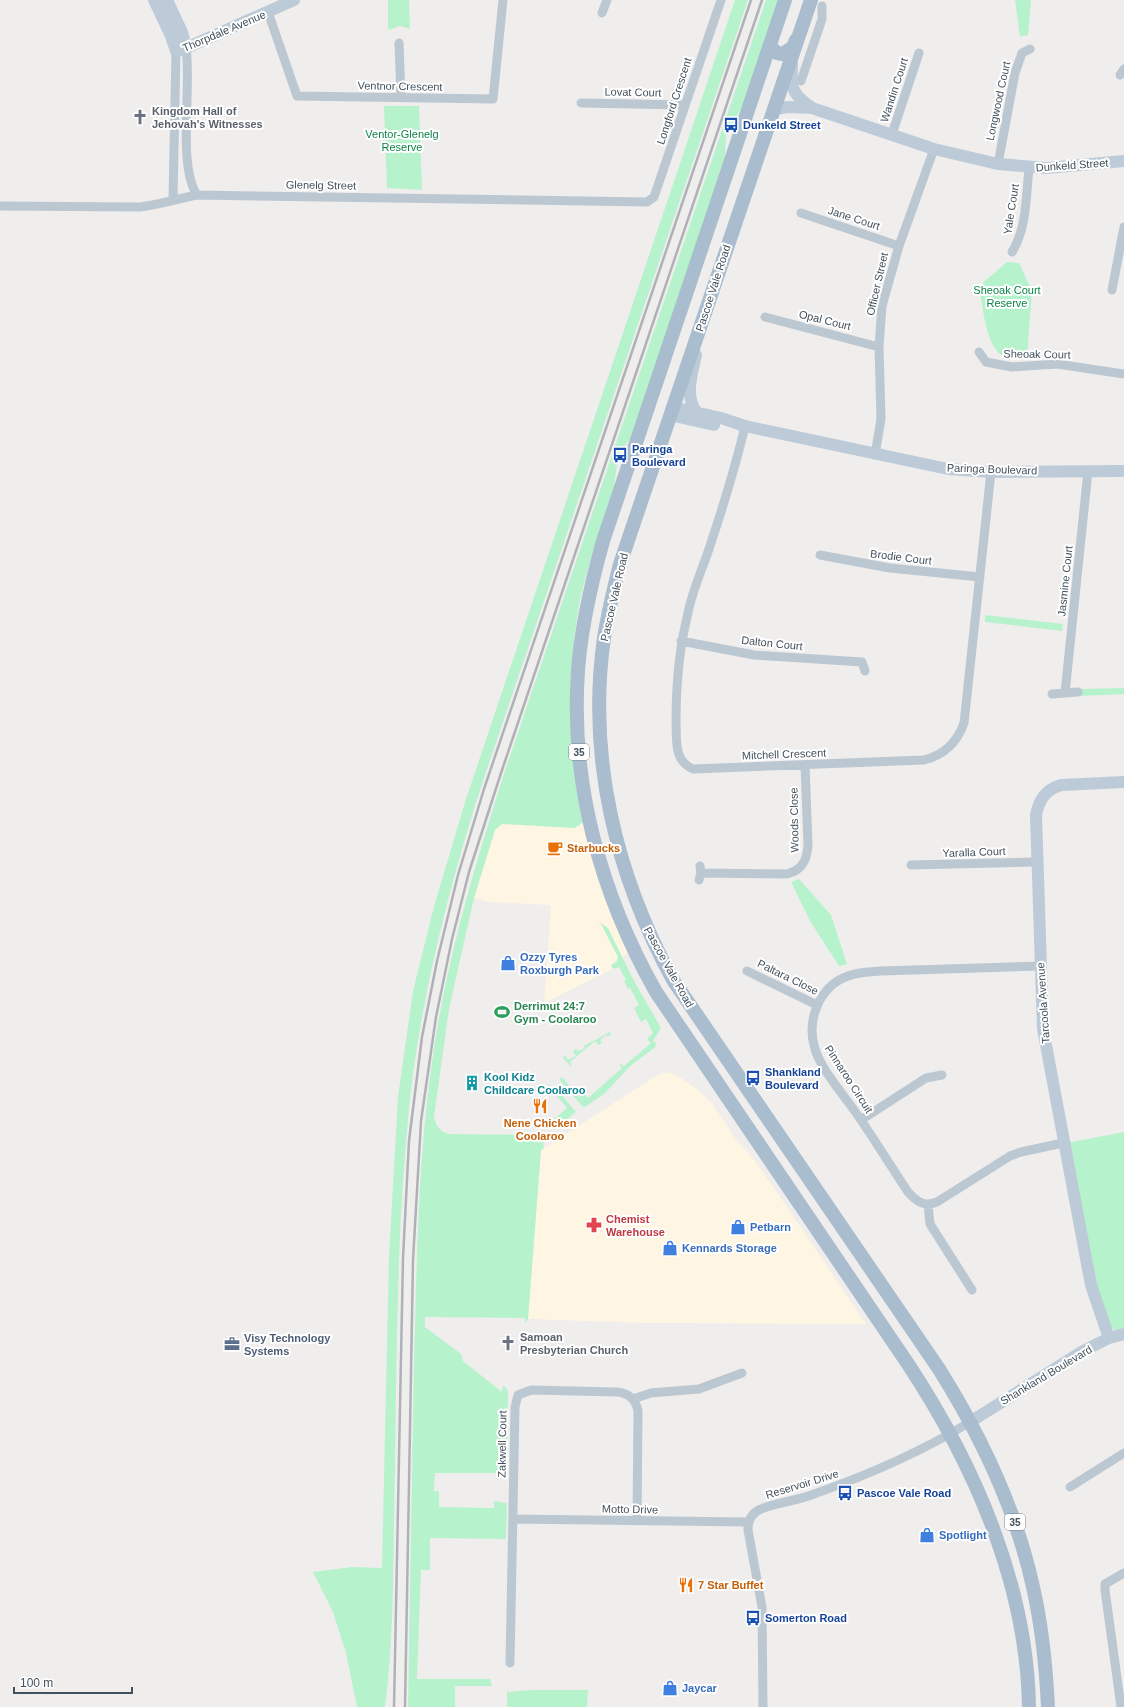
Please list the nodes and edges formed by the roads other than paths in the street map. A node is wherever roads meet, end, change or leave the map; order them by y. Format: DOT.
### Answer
graph roads {
  1 [pos="154,0"];
  2 [pos="167,0"];
  3 [pos="294,0"];
  4 [pos="502,0"];
  5 [pos="607,0"];
  6 [pos="721,0"];
  7 [pos="785,0"];
  8 [pos="817,4"];
  9 [pos="268,12"];
  10 [pos="602,13"];
  11 [pos="799,35"];
  12 [pos="399,43"];
  13 [pos="770,46"];
  14 [pos="181,49"];
  15 [pos="1030,49"];
  16 [pos="919,53"];
  17 [pos="792,57"];
  18 [pos="801,81"];
  19 [pos="401,98"];
  20 [pos="581,103"];
  21 [pos="684,105"];
  22 [pos="812,108"];
  23 [pos="773,110"];
  24 [pos="892,134"];
  25 [pos="934,149"];
  26 [pos="1124,161"];
  27 [pos="998,164"];
  28 [pos="1029,168"];
  29 [pos="197,195"];
  30 [pos="173,199"];
  31 [pos="644,203"];
  32 [pos="0,206"];
  33 [pos="802,214"];
  34 [pos="1124,227"];
  35 [pos="899,246"];
  36 [pos="1012,252"];
  37 [pos="1112,290"];
  38 [pos="765,317"];
  39 [pos="695,341"];
  40 [pos="878,347"];
  41 [pos="979,352"];
  42 [pos="1124,374"];
  43 [pos="649,405"];
  44 [pos="671,411"];
  45 [pos="697,413"];
  46 [pos="745,426"];
  47 [pos="875,455"];
  48 [pos="1088,471"];
  49 [pos="1124,471"];
  50 [pos="991,472"];
  51 [pos="818,554"];
  52 [pos="980,577"];
  53 [pos="681,641"];
  54 [pos="865,671"];
  55 [pos="1078,692"];
  56 [pos="1066,693"];
  57 [pos="1052,694"];
  58 [pos="805,765"];
  59 [pos="1124,782"];
  60 [pos="1037,862"];
  61 [pos="909,866"];
  62 [pos="700,873"];
  63 [pos="1040,966"];
  64 [pos="747,969"];
  65 [pos="818,1005"];
  66 [pos="706,1030"];
  67 [pos="689,1041"];
  68 [pos="943,1075"];
  69 [pos="861,1120"];
  70 [pos="1063,1143"];
  71 [pos="928,1205"];
  72 [pos="973,1292"];
  73 [pos="1124,1334"];
  74 [pos="1109,1338"];
  75 [pos="742,1373"];
  76 [pos="633,1399"];
  77 [pos="970,1422"];
  78 [pos="951,1433"];
  79 [pos="1124,1453"];
  80 [pos="1070,1487"];
  81 [pos="513,1519"];
  82 [pos="636,1521"];
  83 [pos="748,1522"];
  84 [pos="1124,1574"];
  85 [pos="1040,1629"];
  86 [pos="1023,1646"];
  87 [pos="510,1663"];
  88 [pos="763,1707"];
  89 [pos="1029,1707"];
  90 [pos="1048,1707"];
  91 [pos="1121,1707"];
  1 -- 14 [label="street"];
  2 -- 14 [label="street"];
  3 -- 9 [label="street, Thorpdale Avenue"];
  4 -- 19 [label="street, Ventnor Crescent"];
  5 -- 10 [label="street"];
  6 -- 21 [label="street, Longford Crescent"];
  7 -- 13 [label="main road, Pascoe Vale Road / 35"];
  8 -- 11 [label="main road, Pascoe Vale Road / 35"];
  8 -- 18 [label="street"];
  9 -- 14 [label="street, Thorpdale Avenue"];
  9 -- 19 [label="street, Ventnor Crescent"];
  11 -- 13 [label="main road"];
  11 -- 17 [label="main road, Pascoe Vale Road / 35"];
  12 -- 19 [label="street"];
  13 -- 43 [label="main road, Pascoe Vale Road / 35"];
  14 -- 29 [label="street"];
  14 -- 30 [label="street"];
  15 -- 27 [label="street, Longwood Court"];
  16 -- 24 [label="street, Wandin Court"];
  17 -- 22 [label="street, Dunkeld Street"];
  17 -- 23 [label="main road, Pascoe Vale Road / 35"];
  20 -- 21 [label="street, Lovat Court"];
  21 -- 31 [label="street, Longford Crescent"];
  22 -- 23 [label="street, Dunkeld Street"];
  22 -- 24 [label="street, Dunkeld Street"];
  23 -- 39 [label="main road, Pascoe Vale Road / 35"];
  24 -- 25 [label="street, Dunkeld Street"];
  25 -- 27 [label="street, Dunkeld Street"];
  25 -- 35 [label="street, Officer Street"];
  26 -- 28 [label="street, Dunkeld Street"];
  27 -- 28 [label="street, Dunkeld Street"];
  28 -- 36 [label="street, Yale Court"];
  29 -- 30 [label="street, Glenelg Street"];
  29 -- 31 [label="street, Glenelg Street"];
  30 -- 32 [label="street, Glenelg Street"];
  33 -- 35 [label="street, Jane Court"];
  34 -- 37 [label="street"];
  35 -- 40 [label="street, Officer Street"];
  38 -- 40 [label="street, Opal Court"];
  39 -- 44 [label="main road, Pascoe Vale Road / 35"];
  39 -- 45 [label="street"];
  40 -- 47 [label="street, Officer Street"];
  41 -- 42 [label="street, Sheoak Court"];
  43 -- 44 [label="main road"];
  43 -- 67 [label="main road, Pascoe Vale Road / 35"];
  44 -- 45 [label="street, Paringa Boulevard"];
  44 -- 46 [label="street, Paringa Boulevard"];
  44 -- 66 [label="main road, Pascoe Vale Road / 35"];
  45 -- 46 [label="street, Paringa Boulevard"];
  46 -- 47 [label="street, Paringa Boulevard"];
  46 -- 53 [label="street, Mitchell Crescent"];
  47 -- 50 [label="street, Paringa Boulevard"];
  48 -- 49 [label="street, Paringa Boulevard"];
  48 -- 50 [label="street, Paringa Boulevard"];
  48 -- 56 [label="street, Jasmine Court"];
  50 -- 52 [label="street, Mitchell Crescent"];
  51 -- 52 [label="street, Brodie Court"];
  52 -- 58 [label="street, Mitchell Crescent"];
  53 -- 54 [label="street, Dalton Court"];
  53 -- 58 [label="street, Mitchell Crescent"];
  55 -- 56 [label="street"];
  56 -- 57 [label="street"];
  58 -- 62 [label="street, Woods Close"];
  59 -- 60 [label="street, Tarcoola Avenue"];
  60 -- 61 [label="street, Yaralla Court"];
  60 -- 63 [label="street, Tarcoola Avenue"];
  63 -- 65 [label="street, Pinnaroo Circuit"];
  63 -- 70 [label="street, Tarcoola Avenue"];
  64 -- 65 [label="street, Paltara Close"];
  65 -- 69 [label="street, Pinnaroo Circuit"];
  66 -- 67 [label="main road"];
  66 -- 77 [label="main road, Pascoe Vale Road / 35"];
  67 -- 78 [label="main road, Pascoe Vale Road / 35"];
  68 -- 69 [label="street"];
  69 -- 71 [label="street, Pinnaroo Circuit"];
  70 -- 71 [label="street"];
  70 -- 74 [label="street, Tarcoola Avenue"];
  71 -- 72 [label="street"];
  73 -- 74 [label="street, Shankland Boulevard"];
  74 -- 77 [label="street, Shankland Boulevard"];
  75 -- 76 [label="street"];
  76 -- 81 [label="street, Zakwell Court"];
  76 -- 82 [label="street"];
  77 -- 78 [label="street, Reservoir Drive"];
  77 -- 85 [label="main road, Pascoe Vale Road / 35"];
  78 -- 83 [label="street, Reservoir Drive"];
  78 -- 86 [label="main road, Pascoe Vale Road / 35"];
  79 -- 80 [label="street"];
  81 -- 82 [label="street, Motto Drive"];
  81 -- 87 [label="street, Zakwell Court"];
  82 -- 83 [label="street, Motto Drive"];
  83 -- 88 [label="street"];
  84 -- 91 [label="street"];
  85 -- 86 [label="main road"];
  85 -- 90 [label="main road, Pascoe Vale Road / 35"];
  86 -- 89 [label="main road, Pascoe Vale Road / 35"];
}
